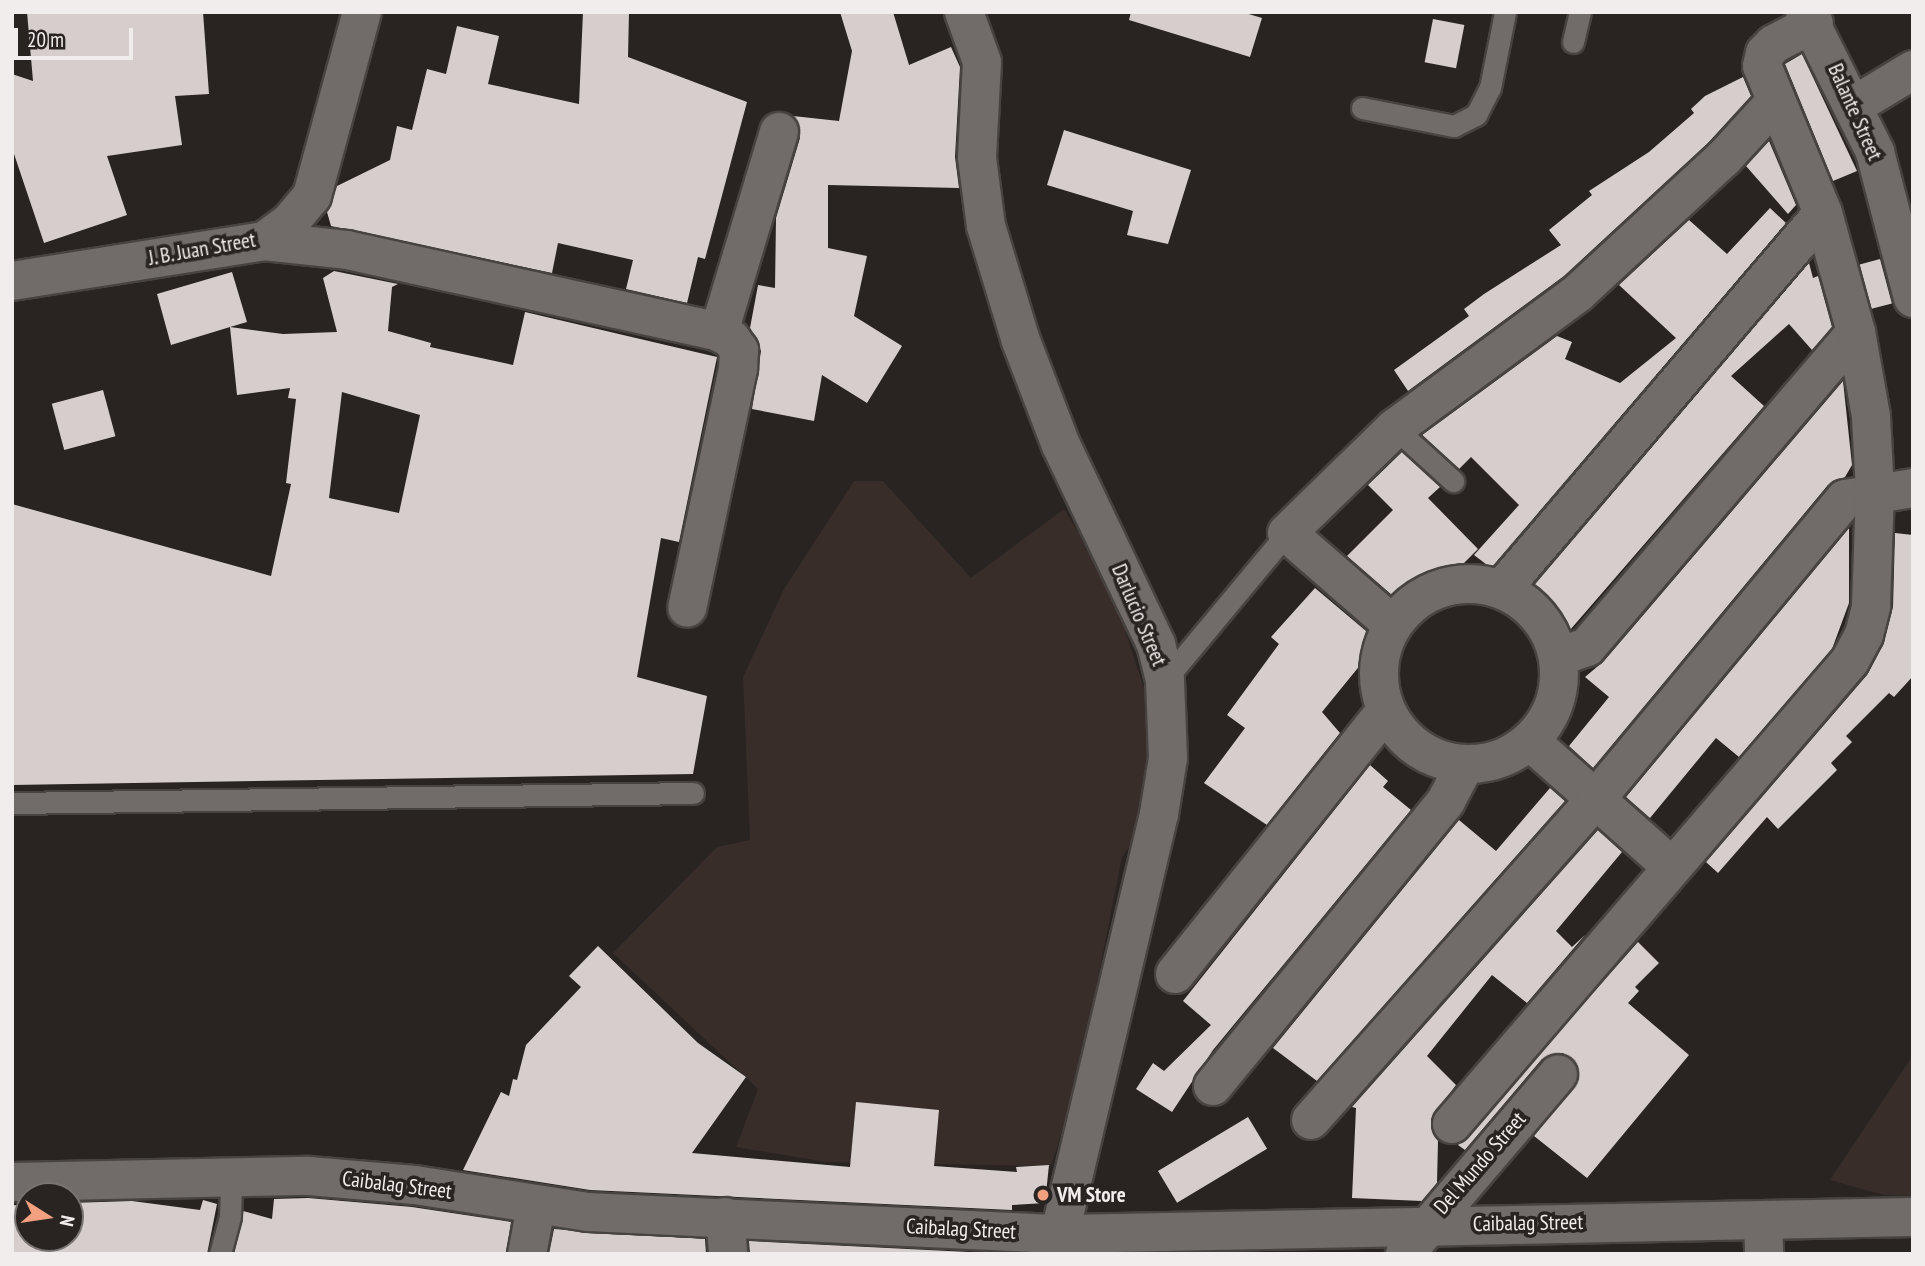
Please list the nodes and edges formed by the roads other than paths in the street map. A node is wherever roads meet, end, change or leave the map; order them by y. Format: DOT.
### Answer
graph roads {
  1 [pos="362,12"];
  2 [pos="964,12"];
  3 [pos="1505,12"];
  4 [pos="1580,12"];
  5 [pos="1810,18"];
  6 [pos="1573,42"];
  7 [pos="1913,70"];
  8 [pos="1776,101"];
  9 [pos="1855,104"];
  10 [pos="1362,108"];
  11 [pos="779,132"];
  12 [pos="1824,214"];
  13 [pos="264,240"];
  14 [pos="12,281"];
  15 [pos="1913,298"];
  16 [pos="719,332"];
  17 [pos="1856,332"];
  18 [pos="1395,428"];
  19 [pos="1453,481"];
  20 [pos="1913,488"];
  21 [pos="1875,491"];
  22 [pos="1287,533"];
  23 [pos="1502,589"];
  24 [pos="687,608"];
  25 [pos="1393,625"];
  26 [pos="1558,657"];
  27 [pos="1166,680"];
  28 [pos="1386,711"];
  29 [pos="1530,741"];
  30 [pos="1465,765"];
  31 [pos="693,793"];
  32 [pos="1595,800"];
  33 [pos="12,803"];
  34 [pos="1672,867"];
  35 [pos="1175,974"];
  36 [pos="1558,1074"];
  37 [pos="1213,1086"];
  38 [pos="1311,1120"];
  39 [pos="1452,1124"];
  40 [pos="231,1178"];
  41 [pos="12,1182"];
  42 [pos="536,1206"];
  43 [pos="1913,1217"];
  44 [pos="727,1235"];
  45 [pos="1763,1237"];
  46 [pos="1415,1239"];
  47 [pos="1058,1244"];
  48 [pos="220,1254"];
  49 [pos="527,1254"];
  1 -- 13 [label="street, J. B. Juan Street"];
  2 -- 27 [label="street, Darlucio Street"];
  3 -- 10 [label="lane"];
  4 -- 6 [label="lane"];
  5 -- 8 [label="street"];
  5 -- 9 [label="street, Balante Street"];
  7 -- 9 [label="street"];
  8 -- 12 [label="street"];
  8 -- 18 [label="street"];
  9 -- 15 [label="street, Balante Street"];
  11 -- 16 [label="street"];
  12 -- 17 [label="street"];
  12 -- 23 [label="street"];
  13 -- 14 [label="street, J. B. Juan Street"];
  13 -- 16 [label="street"];
  16 -- 24 [label="street"];
  17 -- 21 [label="street"];
  17 -- 26 [label="street"];
  18 -- 19 [label="lane"];
  18 -- 22 [label="street"];
  20 -- 21 [label="street"];
  21 -- 32 [label="street"];
  21 -- 34 [label="street"];
  22 -- 25 [label="street"];
  22 -- 27 [label="lane"];
  23 -- 25 [label="street"];
  23 -- 26 [label="street"];
  25 -- 28 [label="street"];
  26 -- 29 [label="street"];
  27 -- 47 [label="street, Darlucio Street"];
  28 -- 30 [label="street"];
  28 -- 35 [label="street"];
  29 -- 30 [label="street"];
  29 -- 32 [label="street"];
  30 -- 37 [label="street"];
  31 -- 33 [label="lane"];
  32 -- 34 [label="street"];
  32 -- 38 [label="street"];
  34 -- 39 [label="street"];
  36 -- 46 [label="street, Del Mundo Street"];
  40 -- 41 [label="street, Caibalag Street"];
  40 -- 42 [label="street, Caibalag Street"];
  40 -- 48 [label="lane"];
  42 -- 44 [label="street, Caibalag Street"];
  42 -- 49 [label="street"];
  43 -- 45 [label="street, Caibalag Street"];
  44 -- 47 [label="street, Caibalag Street"];
  45 -- 46 [label="street, Caibalag Street"];
  46 -- 47 [label="street, Caibalag Street"];
}
